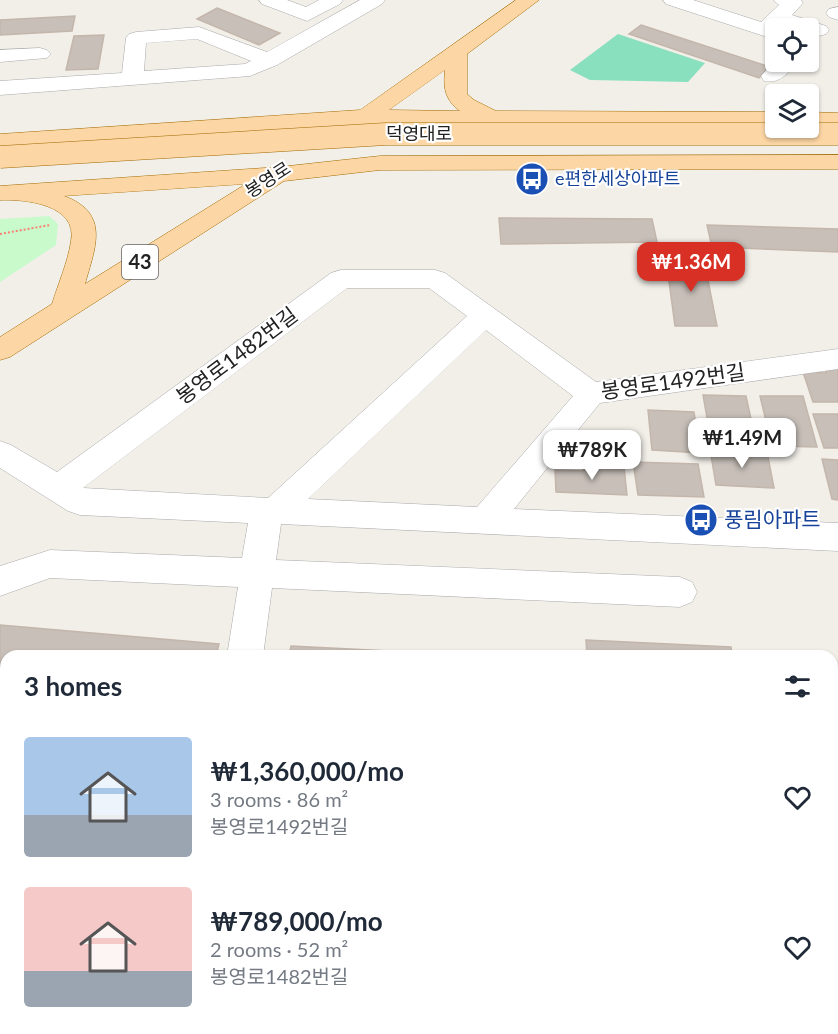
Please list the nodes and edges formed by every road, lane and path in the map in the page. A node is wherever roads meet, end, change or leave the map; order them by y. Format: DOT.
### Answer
graph roads {
  1 [pos="269,0"];
  2 [pos="333,0"];
  3 [pos="375,0"];
  4 [pos="529,0"];
  5 [pos="673,0"];
  6 [pos="781,8"];
  7 [pos="837,13"];
  8 [pos="793,18"];
  9 [pos="819,30"];
  10 [pos="457,51"];
  11 [pos="40,54"];
  12 [pos="0,56"];
  13 [pos="269,60"];
  14 [pos="132,80"];
  15 [pos="0,88"];
  16 [pos="364,117"];
  17 [pos="492,118"];
  18 [pos="765,119"];
  19 [pos="819,119"];
  20 [pos="838,120"];
  21 [pos="838,134"];
  22 [pos="0,141"];
  23 [pos="838,145"];
  24 [pos="0,157"];
  25 [pos="838,162"];
  26 [pos="0,167"];
  27 [pos="279,174"];
  28 [pos="12,192"];
  29 [pos="58,224"];
  30 [pos="0,234"];
  31 [pos="435,279"];
  32 [pos="64,309"];
  33 [pos="485,315"];
  34 [pos="0,350"];
  35 [pos="838,358"];
  36 [pos="591,394"];
  37 [pos="0,453"];
  38 [pos="58,489"];
  39 [pos="270,511"];
  40 [pos="485,521"];
  41 [pos="838,537"];
  42 [pos="257,573"];
  43 [pos="0,581"];
  44 [pos="680,592"];
  45 [pos="246,650"];
  1 -- 2 [label="street"];
  3 -- 13 [label="street"];
  4 -- 10 [label="main road, 봉영로 / 43"];
  5 -- 6 [label="street"];
  6 -- 8 [label="street"];
  7 -- 9 [label="street"];
  10 -- 16 [label="main road, 봉영로 / 43"];
  10 -- 17 [label="main road"];
  11 -- 12 [label="street"];
  13 -- 14 [label="street"];
  13 -- 14 [label="street"];
  14 -- 15 [label="street"];
  16 -- 17 [label="main road"];
  16 -- 22 [label="main road"];
  16 -- 27 [label="main road, 봉영로 / 43"];
  17 -- 18 [label="main road"];
  19 -- 20 [label="main road"];
  21 -- 24 [label="main road, 덕영대로, bridge"];
  23 -- 26 [label="main road, 덕영대로"];
  25 -- 27 [label="main road"];
  27 -- 28 [label="main road"];
  27 -- 32 [label="main road, 봉영로 / 43"];
  28 -- 32 [label="main road"];
  29 -- 30 [label="path"];
  31 -- 33 [label="street, 봉영로1492번길"];
  31 -- 38 [label="street, 봉영로1482번길"];
  32 -- 34 [label="main road, 봉영로 / 43"];
  33 -- 36 [label="street, 봉영로1492번길"];
  33 -- 39 [label="street"];
  35 -- 36 [label="street, 봉영로1492번길"];
  36 -- 40 [label="street"];
  37 -- 38 [label="street"];
  38 -- 39 [label="street"];
  39 -- 40 [label="street"];
  39 -- 42 [label="street"];
  40 -- 41 [label="street"];
  42 -- 43 [label="street"];
  42 -- 44 [label="street"];
  42 -- 45 [label="street"];
}
